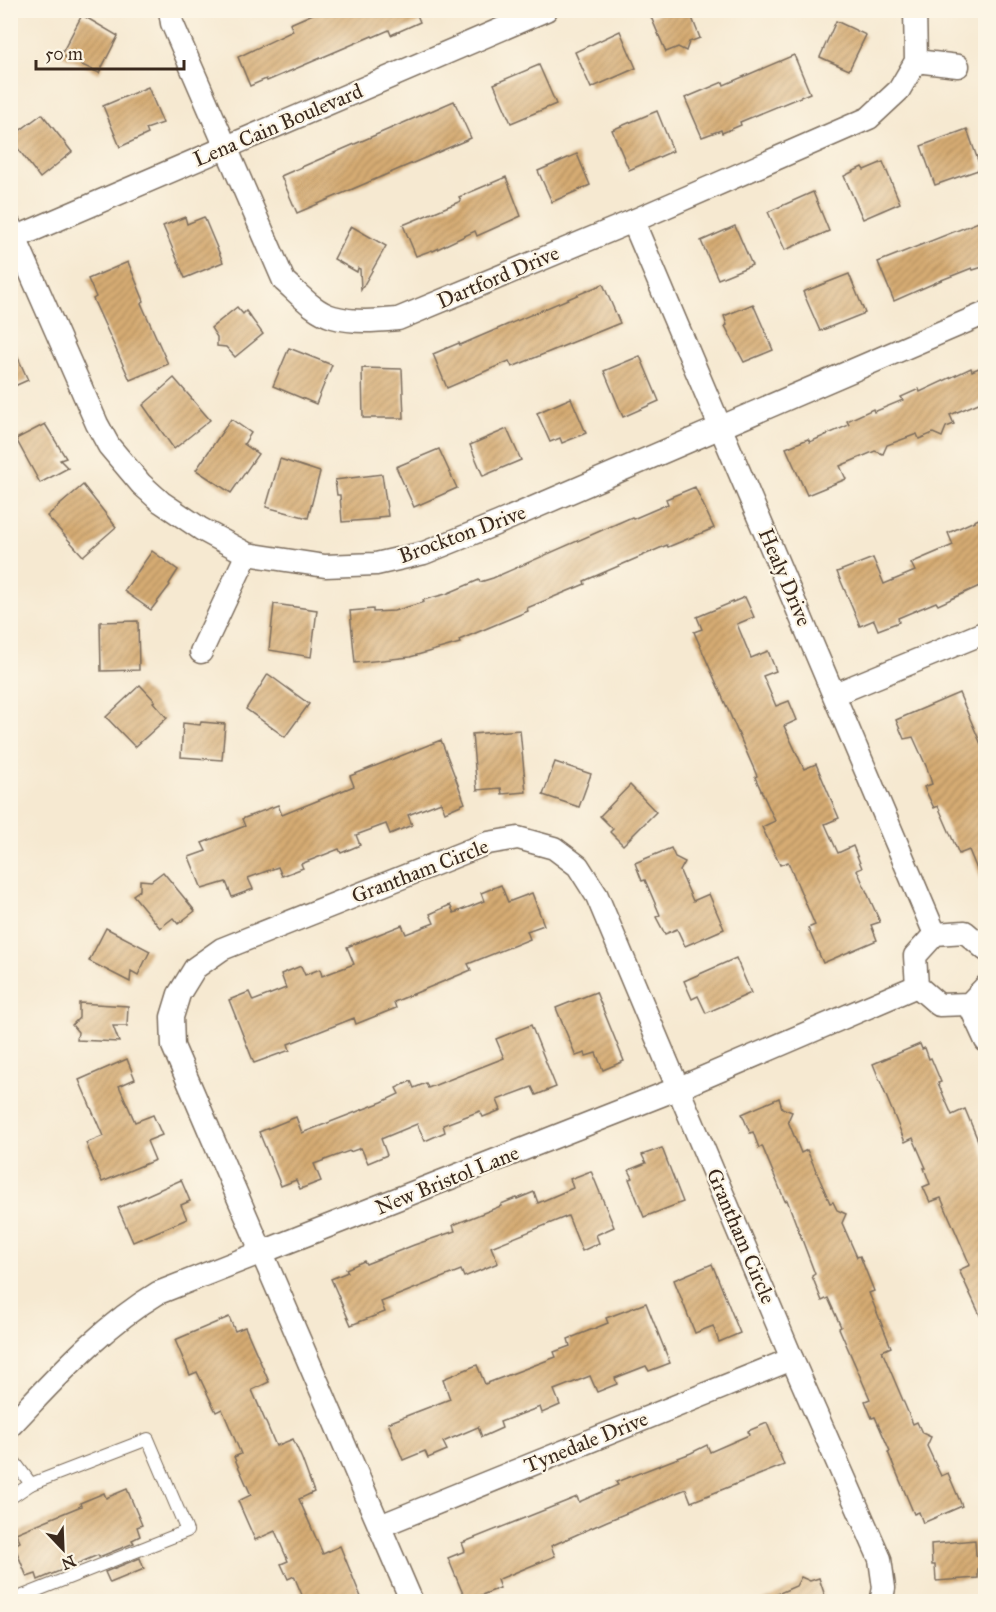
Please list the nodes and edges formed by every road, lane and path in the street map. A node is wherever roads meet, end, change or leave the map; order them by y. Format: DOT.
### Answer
graph roads {
  1 [pos="170,10"];
  2 [pos="546,10"];
  3 [pos="915,10"];
  4 [pos="916,62"];
  5 [pos="958,66"];
  6 [pos="226,147"];
  7 [pos="633,221"];
  8 [pos="13,234"];
  9 [pos="986,313"];
  10 [pos="720,426"];
  11 [pos="247,554"];
  12 [pos="986,632"];
  13 [pos="201,652"];
  14 [pos="835,694"];
  15 [pos="935,934"];
  16 [pos="986,950"];
  17 [pos="917,986"];
  18 [pos="986,986"];
  19 [pos="969,1004"];
  20 [pos="986,1041"];
  21 [pos="679,1088"];
  22 [pos="261,1254"];
  23 [pos="792,1359"];
  24 [pos="10,1426"];
  25 [pos="10,1456"];
  26 [pos="31,1484"];
  27 [pos="10,1498"];
  28 [pos="380,1526"];
  29 [pos="10,1601"];
  30 [pos="412,1602"];
  31 [pos="881,1602"];
  1 -- 6 [label="street, Dartford Drive"];
  2 -- 6 [label="street, Lena Cain Boulevard"];
  3 -- 4 [label="street"];
  4 -- 5 [label="street"];
  4 -- 7 [label="street, Dartford Drive"];
  6 -- 7 [label="street, Dartford Drive"];
  6 -- 8 [label="street, Lena Cain Boulevard"];
  7 -- 10 [label="street, Healy Drive"];
  8 -- 11 [label="street, Brockton Drive"];
  9 -- 10 [label="street, Brockton Drive"];
  10 -- 11 [label="street, Brockton Drive"];
  10 -- 14 [label="street, Healy Drive"];
  11 -- 13 [label="street"];
  12 -- 14 [label="street"];
  14 -- 15 [label="street, Healy Drive"];
  15 -- 16 [label="street"];
  15 -- 17 [label="street"];
  17 -- 19 [label="street"];
  17 -- 21 [label="street, New Bristol Lane"];
  18 -- 19 [label="street"];
  19 -- 20 [label="street"];
  21 -- 22 [label="street, New Bristol Lane"];
  21 -- 22 [label="street, Grantham Circle"];
  21 -- 23 [label="street, Grantham Circle"];
  22 -- 24 [label="street, New Bristol Lane"];
  22 -- 28 [label="street, Grantham Circle"];
  23 -- 28 [label="street, Tynedale Drive"];
  23 -- 31 [label="street, Grantham Circle"];
  25 -- 26 [label="lane"];
  26 -- 27 [label="lane"];
  26 -- 29 [label="lane"];
  28 -- 30 [label="street, Grantham Circle"];
}
